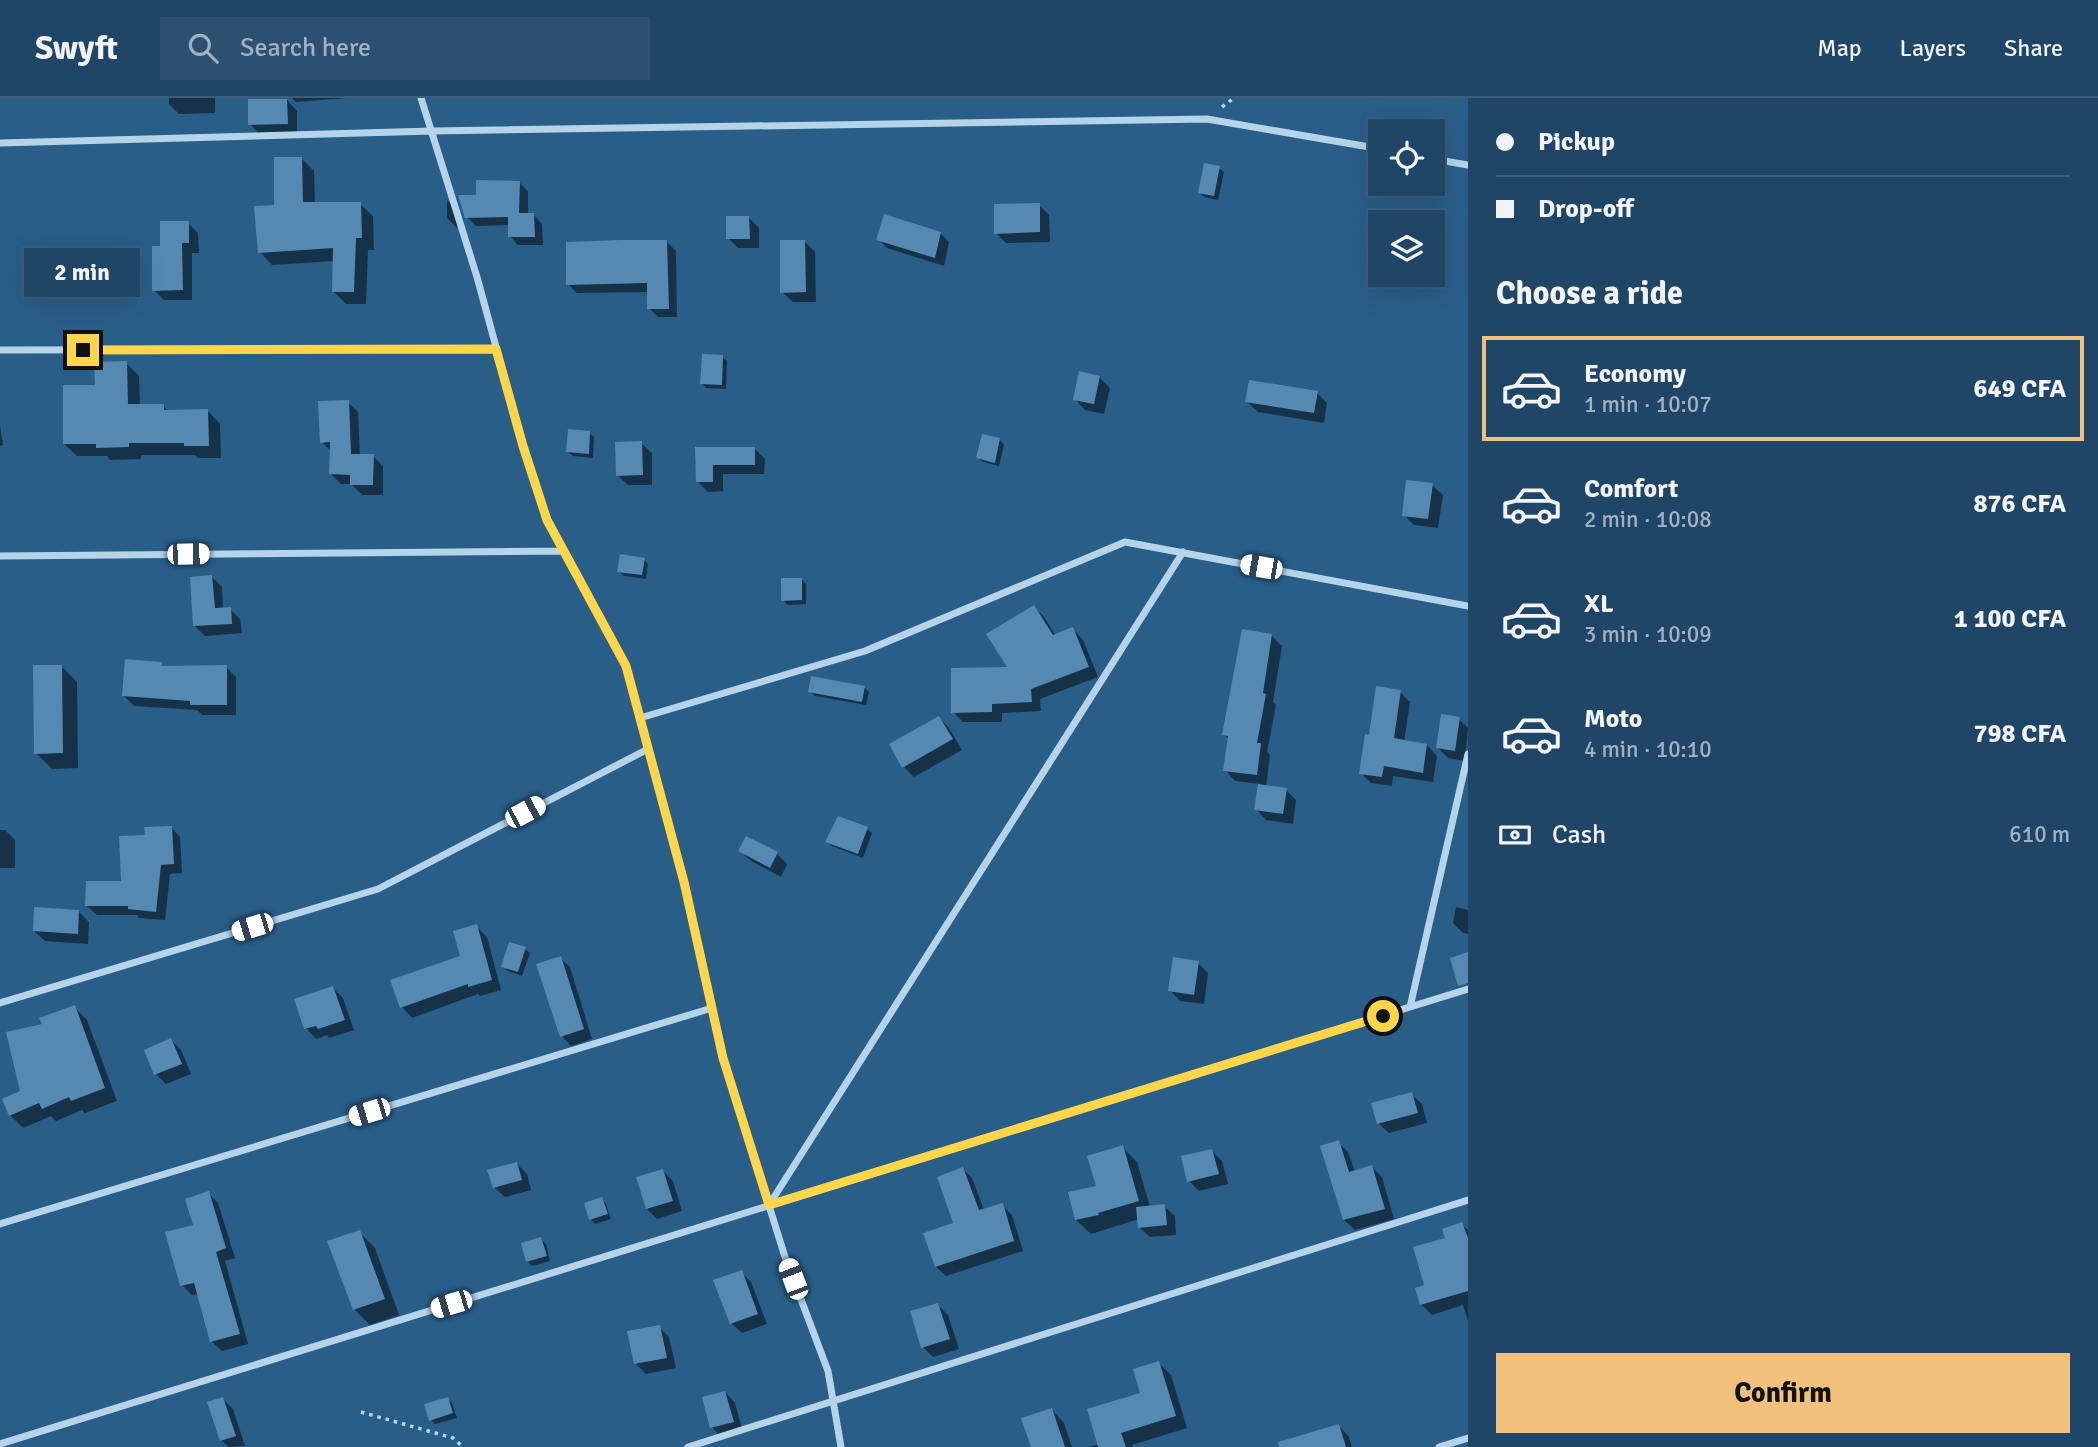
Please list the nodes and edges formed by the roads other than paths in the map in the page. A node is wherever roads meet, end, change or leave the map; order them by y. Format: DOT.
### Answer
graph roads {
  1 [pos="421,98"];
  2 [pos="432,131"];
  3 [pos="0,143"];
  4 [pos="1368,147"];
  5 [pos="1445,161"];
  6 [pos="1468,165"];
  7 [pos="496,349"];
  8 [pos="0,350"];
  9 [pos="564,551"];
  10 [pos="1183,552"];
  11 [pos="0,556"];
  12 [pos="1468,606"];
  13 [pos="640,718"];
  14 [pos="648,748"];
  15 [pos="1468,754"];
  16 [pos="1468,989"];
  17 [pos="0,1003"];
  18 [pos="1410,1007"];
  19 [pos="712,1008"];
  20 [pos="1468,1200"];
  21 [pos="769,1205"];
  22 [pos="0,1224"];
  23 [pos="832,1402"];
  24 [pos="1468,1438"];
  25 [pos="0,1444"];
  26 [pos="688,1447"];
  27 [pos="841,1447"];
  28 [pos="1439,1447"];
  1 -- 2 [label="street"];
  2 -- 3 [label="street"];
  2 -- 4 [label="street"];
  2 -- 7 [label="street"];
  5 -- 6 [label="street"];
  7 -- 8 [label="street"];
  7 -- 9 [label="street"];
  9 -- 11 [label="street"];
  9 -- 13 [label="street"];
  10 -- 12 [label="street"];
  10 -- 13 [label="street"];
  10 -- 21 [label="street"];
  13 -- 14 [label="street"];
  14 -- 17 [label="street"];
  14 -- 19 [label="street"];
  15 -- 18 [label="street"];
  16 -- 18 [label="street"];
  18 -- 21 [label="street"];
  19 -- 21 [label="street"];
  19 -- 22 [label="street"];
  20 -- 23 [label="street"];
  21 -- 23 [label="street"];
  21 -- 25 [label="street"];
  23 -- 26 [label="street"];
  23 -- 27 [label="street"];
  24 -- 28 [label="street"];
}
